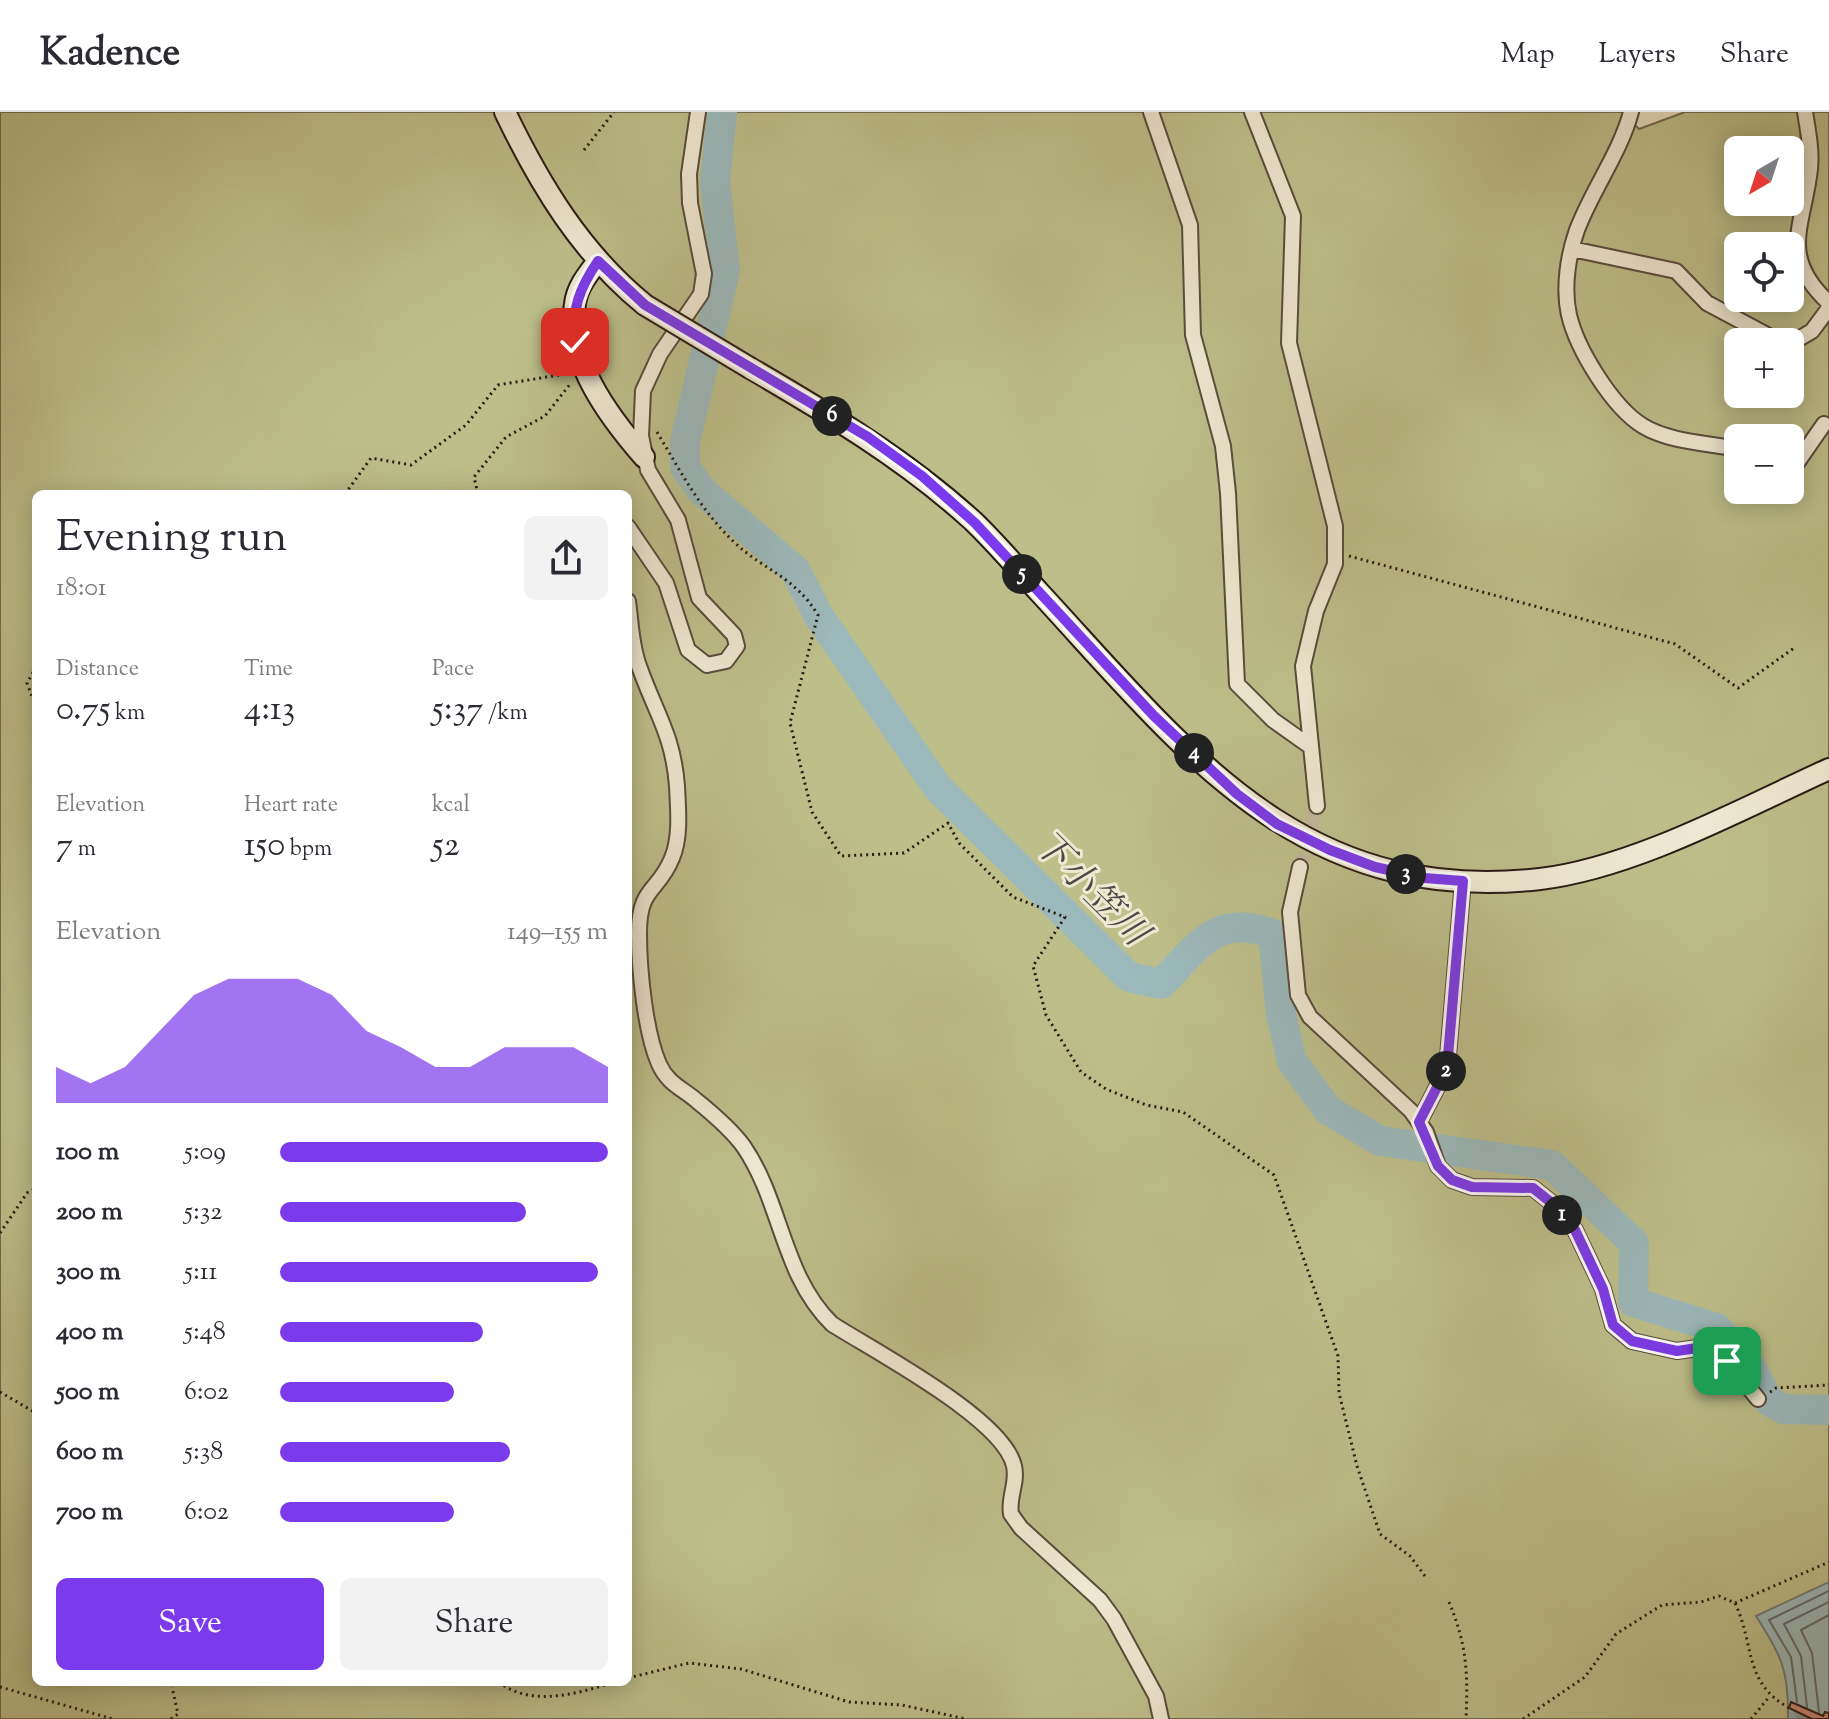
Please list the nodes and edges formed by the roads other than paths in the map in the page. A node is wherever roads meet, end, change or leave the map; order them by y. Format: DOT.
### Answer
graph roads {
  1 [pos="505,112"];
  2 [pos="698,112"];
  3 [pos="1151,112"];
  4 [pos="1252,112"];
  5 [pos="1631,112"];
  6 [pos="1805,112"];
  7 [pos="1572,249"];
  8 [pos="598,261"];
  9 [pos="1829,306"];
  10 [pos="1754,328"];
  11 [pos="1804,336"];
  12 [pos="1824,424"];
  13 [pos="1724,446"];
  14 [pos="1804,453"];
  15 [pos="644,457"];
  16 [pos="632,533"];
  17 [pos="632,632"];
  18 [pos="1311,747"];
  19 [pos="1829,769"];
  20 [pos="1317,806"];
  21 [pos="1300,867"];
  22 [pos="1463,881"];
  23 [pos="1419,1122"];
  24 [pos="1764,1396"];
  25 [pos="1161,1719"];
  1 -- 8 [label="street"];
  2 -- 15 [label="street"];
  3 -- 18 [label="street"];
  4 -- 18 [label="street"];
  5 -- 7 [label="street"];
  6 -- 9 [label="street"];
  7 -- 10 [label="street"];
  7 -- 13 [label="street"];
  8 -- 15 [label="street"];
  8 -- 22 [label="street, bridge"];
  9 -- 11 [label="street"];
  12 -- 14 [label="street"];
  15 -- 16 [label="street"];
  17 -- 25 [label="street"];
  18 -- 20 [label="street"];
  19 -- 22 [label="street"];
  21 -- 23 [label="street"];
  22 -- 23 [label="street"];
  23 -- 24 [label="street"];
}
